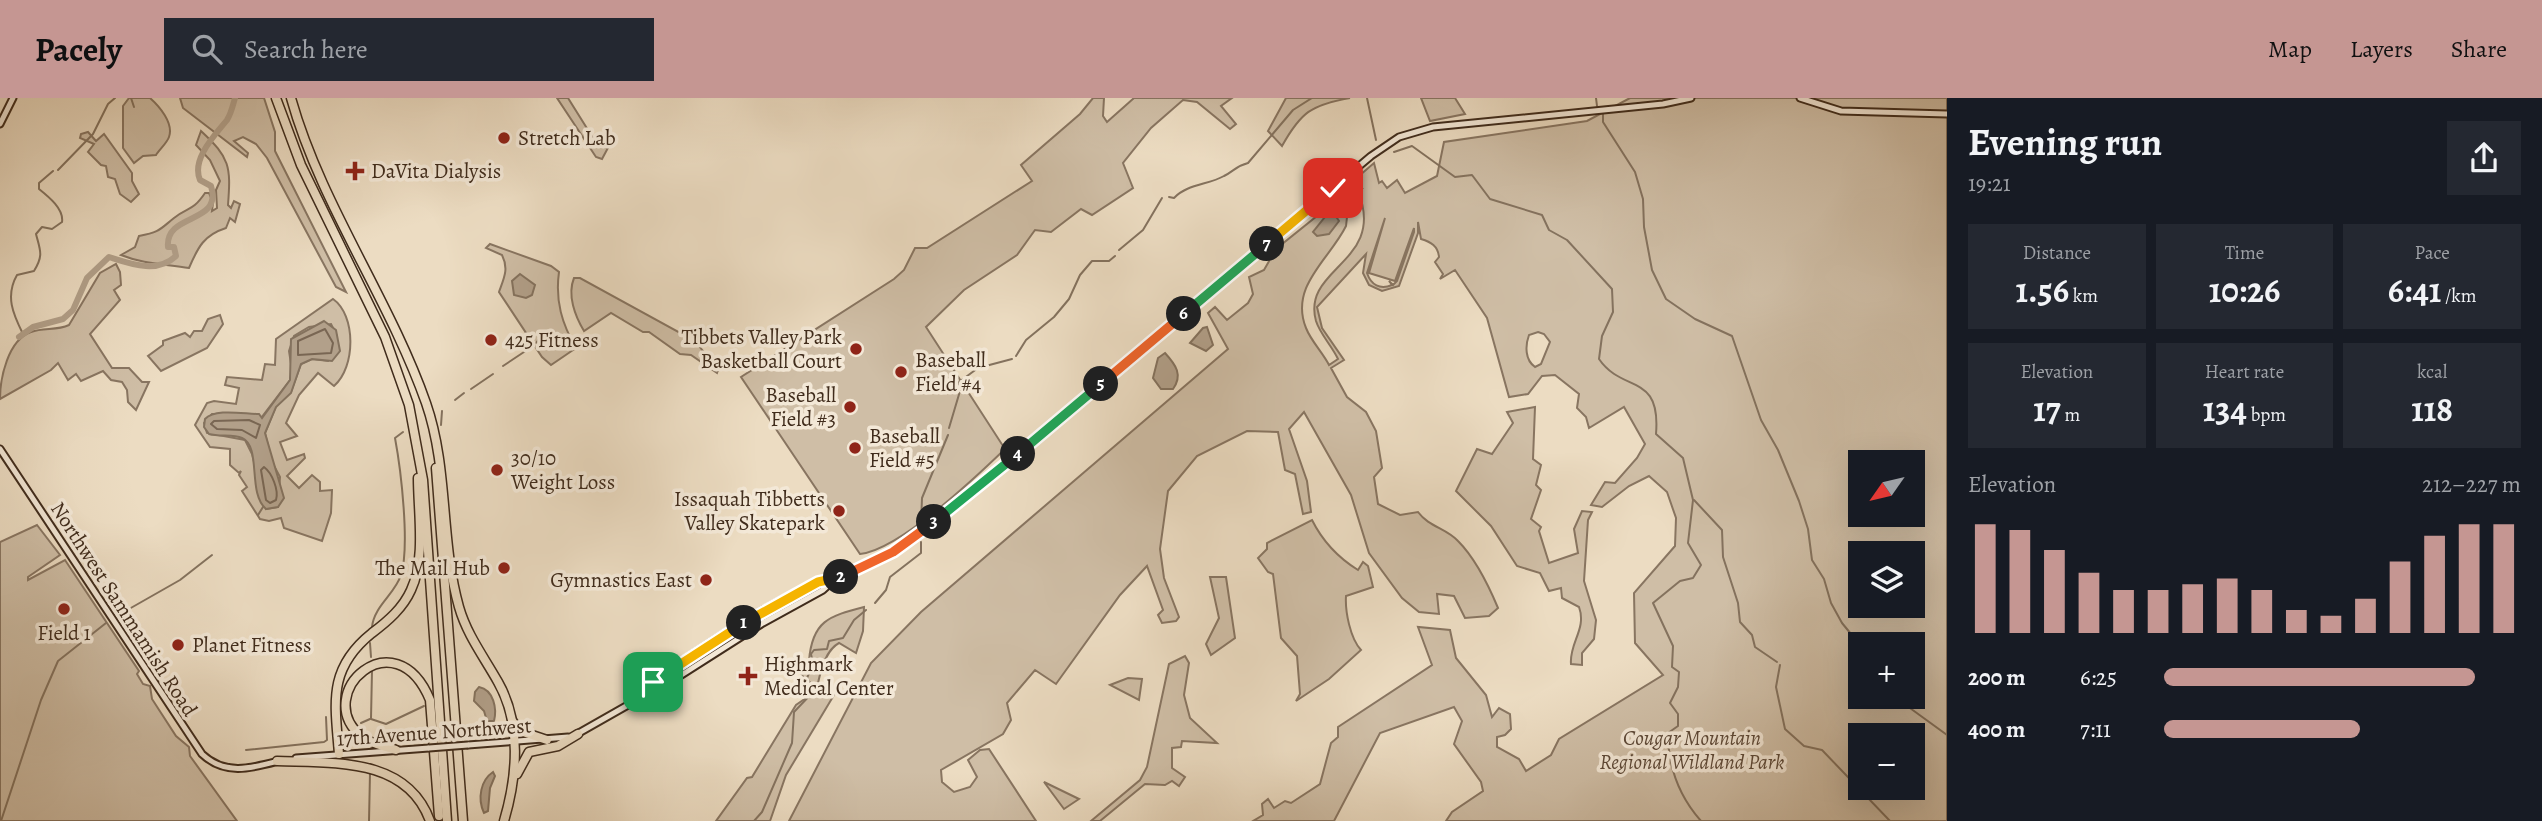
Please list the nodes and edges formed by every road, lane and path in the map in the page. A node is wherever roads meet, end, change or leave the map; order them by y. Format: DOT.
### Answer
graph roads {
  1 [pos="13,98"];
  2 [pos="276,98"];
  3 [pos="291,98"];
  4 [pos="1691,98"];
  5 [pos="1800,98"];
  6 [pos="1947,114"];
  7 [pos="0,124"];
  8 [pos="413,369"];
  9 [pos="415,430"];
  10 [pos="0,449"];
  11 [pos="833,581"];
  12 [pos="628,705"];
  13 [pos="511,718"];
  14 [pos="578,734"];
  15 [pos="547,740"];
  16 [pos="513,742"];
  17 [pos="396,750"];
  18 [pos="339,754"];
  19 [pos="277,761"];
  20 [pos="236,769"];
  21 [pos="516,777"];
  22 [pos="442,819"];
  23 [pos="430,821"];
  24 [pos="463,821"];
  25 [pos="504,821"];
  1 -- 7 [label="main road"];
  2 -- 9 [label="highway"];
  3 -- 8 [label="highway"];
  4 -- 11 [label="main road, 17th Avenue Northwest"];
  5 -- 6 [label="main road"];
  8 -- 13 [label="highway"];
  8 -- 24 [label="highway"];
  9 -- 18 [label="highway"];
  9 -- 22 [label="highway"];
  10 -- 20 [label="main road, Northwest Sammamish Road"];
  11 -- 12 [label="main road, 17th Avenue Northwest"];
  11 -- 12 [label="main road, 17th Avenue Northwest"];
  12 -- 14 [label="main road, 17th Avenue Northwest"];
  13 -- 15 [label="highway"];
  13 -- 16 [label="highway"];
  14 -- 15 [label="main road, 17th Avenue Northwest"];
  14 -- 21 [label="highway"];
  15 -- 16 [label="main road, 17th Avenue Northwest"];
  16 -- 17 [label="main road, 17th Avenue Northwest, bridge"];
  16 -- 21 [label="highway"];
  17 -- 18 [label="main road, 17th Avenue Northwest"];
  17 -- 22 [label="highway"];
  18 -- 19 [label="main road, 17th Avenue Northwest"];
  19 -- 20 [label="main road, 17th Avenue Northwest"];
  19 -- 23 [label="highway"];
  21 -- 25 [label="highway"];
}
